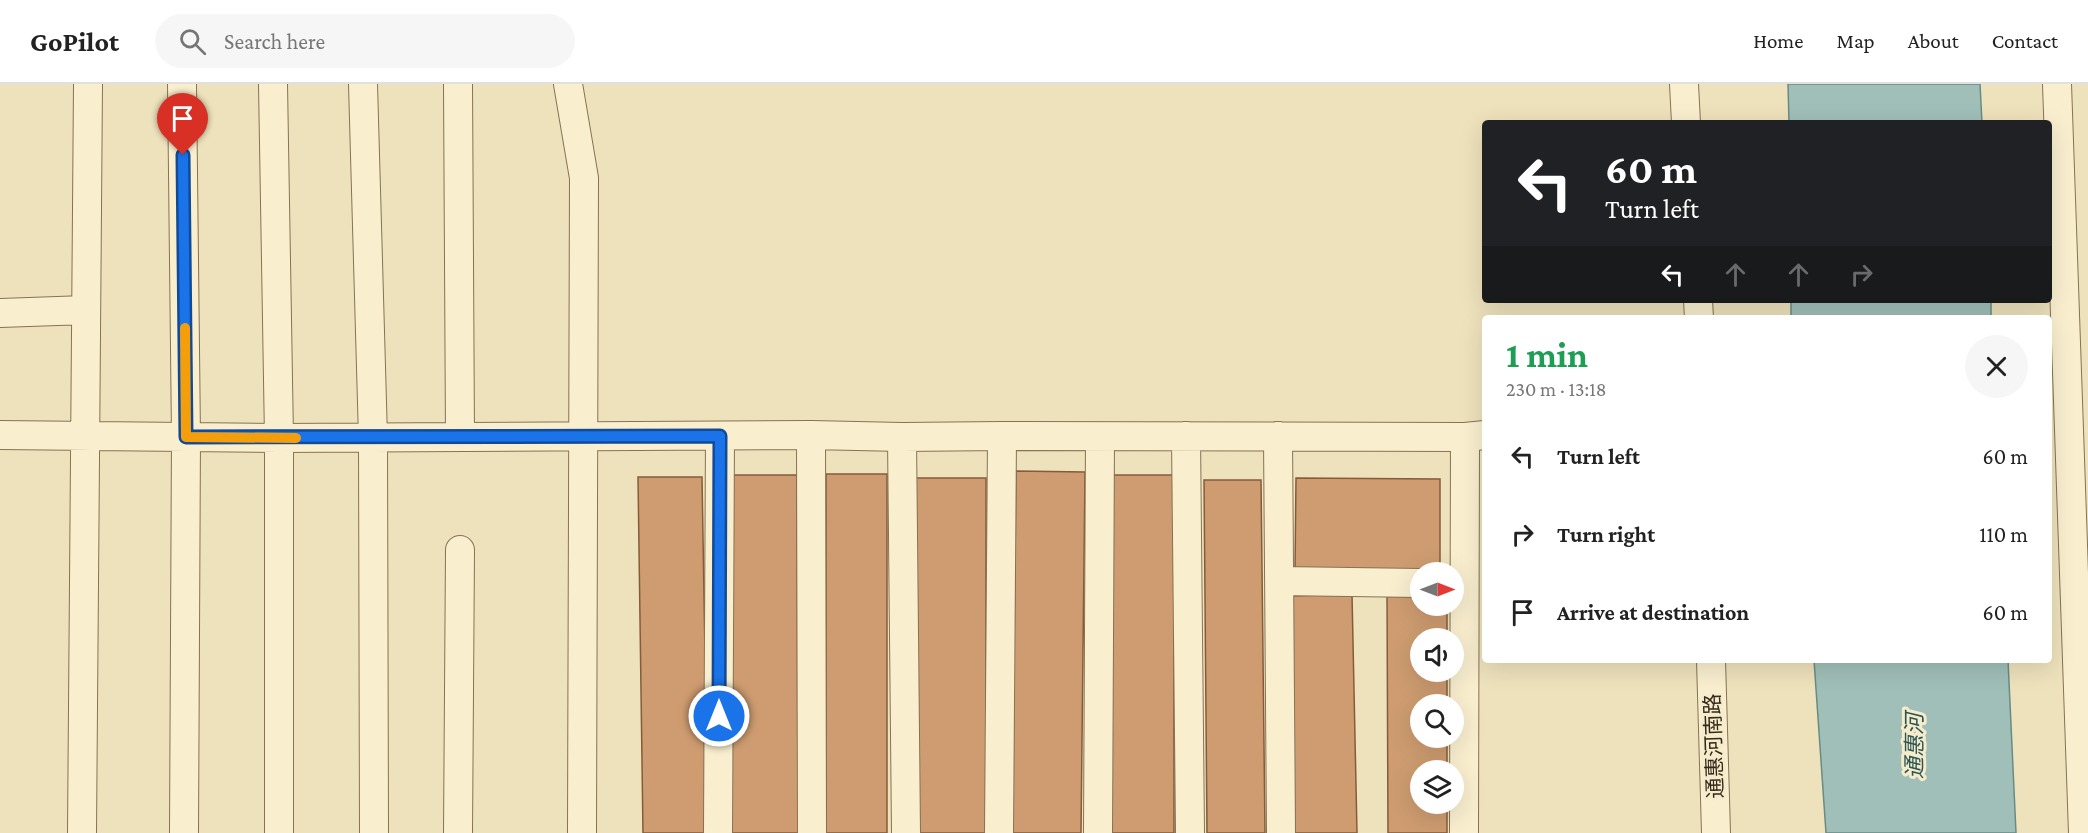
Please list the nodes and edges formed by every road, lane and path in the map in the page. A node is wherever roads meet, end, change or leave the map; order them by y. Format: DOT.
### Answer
graph roads {
  1 [pos="88,84"];
  2 [pos="182,84"];
  3 [pos="273,84"];
  4 [pos="363,84"];
  5 [pos="459,84"];
  6 [pos="568,84"];
  7 [pos="1684,84"];
  8 [pos="2057,84"];
  9 [pos="1686,120"];
  10 [pos="86,310"];
  11 [pos="0,313"];
  12 [pos="2058,404"];
  13 [pos="0,435"];
  14 [pos="811,435"];
  15 [pos="85,436"];
  16 [pos="582,436"];
  17 [pos="720,436"];
  18 [pos="1002,436"];
  19 [pos="1186,436"];
  20 [pos="1278,436"];
  21 [pos="1475,436"];
  22 [pos="186,437"];
  23 [pos="460,437"];
  24 [pos="902,437"];
  25 [pos="1100,437"];
  26 [pos="279,438"];
  27 [pos="373,438"];
  28 [pos="460,550"];
  29 [pos="1461,562"];
  30 [pos="1280,581"];
  31 [pos="1410,583"];
  32 [pos="1460,616"];
  33 [pos="1711,663"];
  34 [pos="82,833"];
  35 [pos="184,833"];
  36 [pos="279,833"];
  37 [pos="374,833"];
  38 [pos="458,833"];
  39 [pos="582,833"];
  40 [pos="718,833"];
  41 [pos="812,833"];
  42 [pos="906,833"];
  43 [pos="999,833"];
  44 [pos="1098,833"];
  45 [pos="1190,833"];
  46 [pos="1281,833"];
  47 [pos="1464,833"];
  48 [pos="1716,833"];
  49 [pos="2083,833"];
  1 -- 10 [label="street"];
  2 -- 22 [label="street"];
  3 -- 26 [label="street"];
  4 -- 27 [label="street"];
  5 -- 23 [label="street"];
  6 -- 16 [label="street"];
  7 -- 9 [label="street"];
  8 -- 12 [label="street"];
  10 -- 11 [label="street"];
  10 -- 15 [label="street"];
  12 -- 49 [label="street"];
  13 -- 15 [label="street"];
  14 -- 17 [label="street"];
  14 -- 24 [label="street"];
  14 -- 41 [label="street"];
  15 -- 22 [label="street"];
  15 -- 34 [label="street"];
  16 -- 17 [label="street"];
  16 -- 23 [label="street"];
  16 -- 39 [label="street"];
  17 -- 40 [label="street"];
  18 -- 24 [label="street"];
  18 -- 25 [label="street"];
  18 -- 43 [label="street"];
  19 -- 20 [label="street"];
  19 -- 25 [label="street"];
  19 -- 45 [label="street"];
  20 -- 21 [label="street"];
  20 -- 30 [label="street"];
  21 -- 29 [label="street"];
  22 -- 26 [label="street"];
  22 -- 35 [label="street"];
  23 -- 27 [label="street"];
  24 -- 42 [label="street"];
  25 -- 44 [label="street"];
  26 -- 27 [label="street"];
  26 -- 36 [label="street"];
  27 -- 37 [label="street"];
  28 -- 38 [label="street"];
  30 -- 31 [label="street"];
  30 -- 46 [label="street"];
  32 -- 47 [label="street"];
  33 -- 48 [label="street, 通惠河南路"];
}
